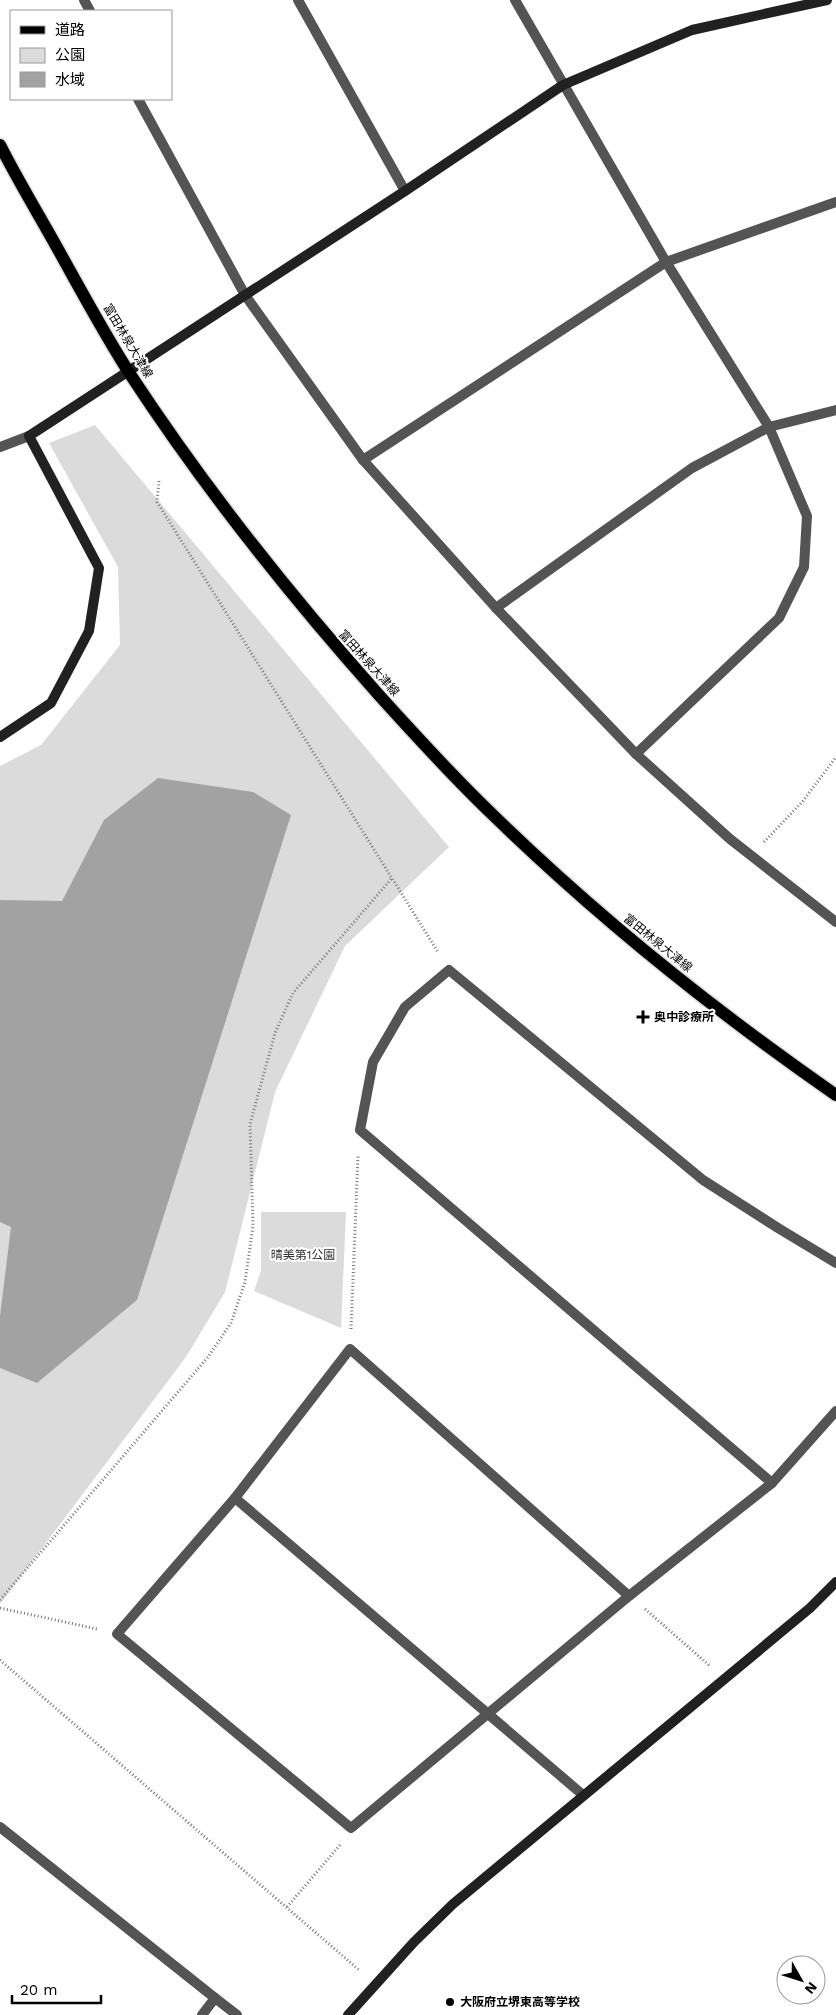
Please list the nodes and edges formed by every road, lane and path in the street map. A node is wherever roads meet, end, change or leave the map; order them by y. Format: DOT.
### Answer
graph roads {
  1 [pos="298,0"];
  2 [pos="515,0"];
  3 [pos="827,0"];
  4 [pos="563,85"];
  5 [pos="139,100"];
  6 [pos="0,145"];
  7 [pos="405,191"];
  8 [pos="836,202"];
  9 [pos="666,262"];
  10 [pos="245,295"];
  11 [pos="129,372"];
  12 [pos="836,410"];
  13 [pos="769,427"];
  14 [pos="29,436"];
  15 [pos="0,448"];
  16 [pos="362,460"];
  17 [pos="159,480"];
  18 [pos="496,608"];
  19 [pos="0,737"];
  20 [pos="636,754"];
  21 [pos="836,757"];
  22 [pos="750,855"];
  23 [pos="392,878"];
  24 [pos="836,922"];
  25 [pos="449,970"];
  26 [pos="836,1096"];
  27 [pos="360,1130"];
  28 [pos="836,1263"];
  29 [pos="350,1349"];
  30 [pos="836,1411"];
  31 [pos="772,1483"];
  32 [pos="235,1498"];
  33 [pos="836,1582"];
  34 [pos="629,1596"];
  35 [pos="0,1600"];
  36 [pos="0,1608"];
  37 [pos="118,1634"];
  38 [pos="0,1660"];
  39 [pos="724,1678"];
  40 [pos="488,1713"];
  41 [pos="583,1795"];
  42 [pos="0,1827"];
  43 [pos="350,1828"];
  44 [pos="287,1907"];
  45 [pos="359,1970"];
  46 [pos="215,1998"];
  47 [pos="202,2015"];
  48 [pos="237,2015"];
  49 [pos="348,2015"];
  1 -- 7 [label="street"];
  2 -- 4 [label="street"];
  3 -- 4 [label="street"];
  4 -- 7 [label="street"];
  4 -- 9 [label="street"];
  5 -- 10 [label="street"];
  6 -- 11 [label="main road, 富田林泉大津線"];
  7 -- 10 [label="street"];
  8 -- 9 [label="street"];
  9 -- 13 [label="street"];
  9 -- 16 [label="street"];
  10 -- 11 [label="street"];
  10 -- 16 [label="street"];
  11 -- 14 [label="street"];
  11 -- 26 [label="main road, 富田林泉大津線"];
  12 -- 13 [label="street"];
  13 -- 18 [label="street"];
  13 -- 20 [label="street"];
  14 -- 15 [label="street"];
  14 -- 19 [label="street"];
  16 -- 18 [label="street"];
  17 -- 23 [label="path"];
  18 -- 20 [label="street"];
  20 -- 22 [label="street"];
  21 -- 22 [label="path"];
  22 -- 24 [label="street"];
  23 -- 25 [label="path"];
  23 -- 35 [label="path"];
  25 -- 27 [label="street"];
  25 -- 28 [label="street"];
  27 -- 29 [label="path"];
  27 -- 31 [label="street"];
  29 -- 32 [label="street"];
  29 -- 34 [label="street"];
  30 -- 31 [label="street"];
  31 -- 34 [label="street"];
  32 -- 37 [label="street"];
  32 -- 40 [label="street"];
  33 -- 39 [label="street"];
  34 -- 39 [label="path"];
  34 -- 40 [label="street"];
  36 -- 37 [label="path"];
  37 -- 43 [label="street"];
  38 -- 44 [label="path"];
  39 -- 41 [label="street"];
  40 -- 41 [label="street"];
  40 -- 43 [label="street"];
  41 -- 49 [label="street"];
  42 -- 46 [label="street"];
  43 -- 44 [label="path"];
  44 -- 45 [label="path"];
  46 -- 47 [label="street"];
  46 -- 48 [label="street"];
}
